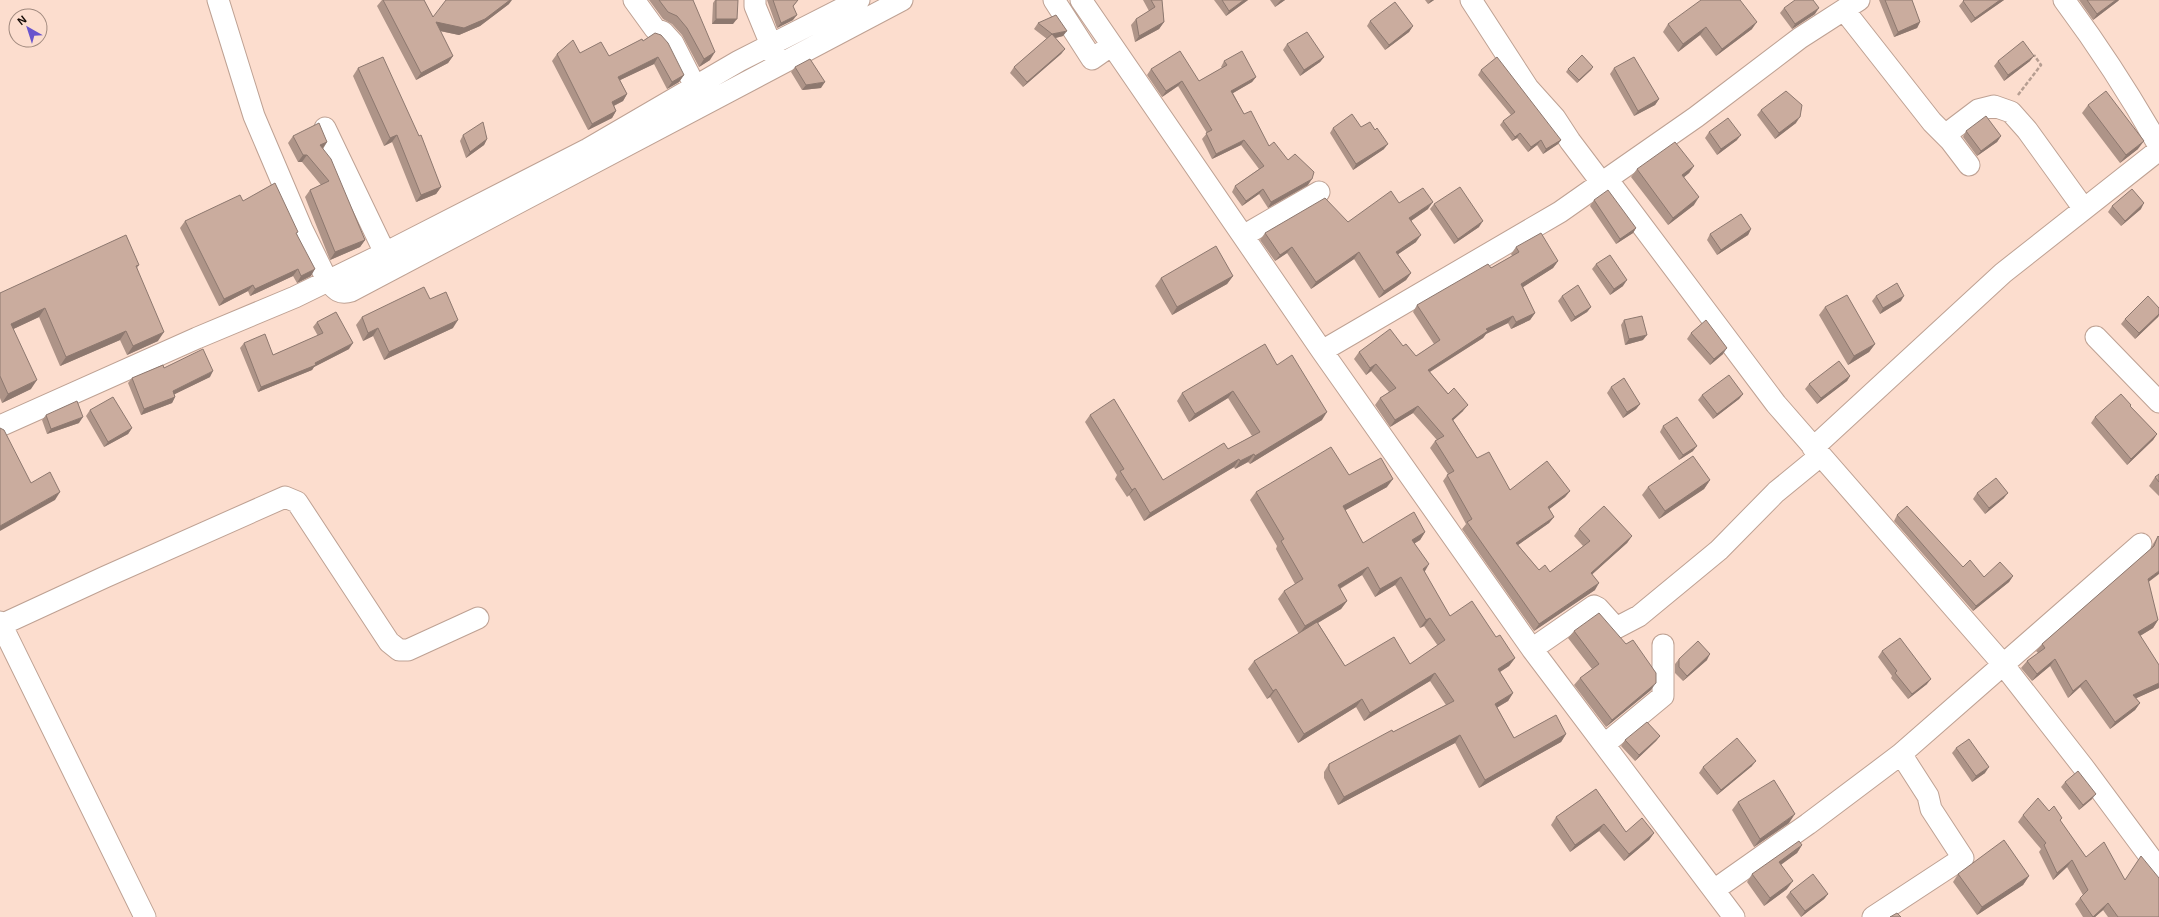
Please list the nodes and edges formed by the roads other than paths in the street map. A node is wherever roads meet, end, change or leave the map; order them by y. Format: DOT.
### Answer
graph roads {
  1 [pos="218,0"];
  2 [pos="634,0"];
  3 [pos="755,0"];
  4 [pos="858,0"];
  5 [pos="902,0"];
  6 [pos="1054,0"];
  7 [pos="1081,0"];
  8 [pos="1471,0"];
  9 [pos="2064,0"];
  10 [pos="1851,5"];
  11 [pos="1105,50"];
  12 [pos="775,55"];
  13 [pos="700,96"];
  14 [pos="325,128"];
  15 [pos="1944,135"];
  16 [pos="2159,146"];
  17 [pos="2159,150"];
  18 [pos="1969,165"];
  19 [pos="1604,181"];
  20 [pos="1319,192"];
  21 [pos="2084,209"];
  22 [pos="1243,236"];
  23 [pos="385,253"];
  24 [pos="327,280"];
  25 [pos="2096,337"];
  26 [pos="1322,351"];
  27 [pos="2159,402"];
  28 [pos="0,426"];
  29 [pos="1817,452"];
  30 [pos="2140,544"];
  31 [pos="478,618"];
  32 [pos="1,624"];
  33 [pos="1663,645"];
  34 [pos="1532,649"];
  35 [pos="2002,663"];
  36 [pos="1605,744"];
  37 [pos="1901,754"];
  38 [pos="2159,869"];
  39 [pos="1714,890"];
  40 [pos="145,917"];
  41 [pos="1734,917"];
  42 [pos="1873,917"];
  1 -- 24 [label="street"];
  2 -- 13 [label="street"];
  3 -- 12 [label="street"];
  4 -- 12 [label="street"];
  5 -- 12 [label="street"];
  6 -- 11 [label="street"];
  7 -- 11 [label="street"];
  8 -- 19 [label="street"];
  9 -- 16 [label="street"];
  10 -- 15 [label="street"];
  10 -- 19 [label="street"];
  11 -- 22 [label="street"];
  12 -- 13 [label="street"];
  13 -- 23 [label="street"];
  13 -- 24 [label="street"];
  14 -- 23 [label="street"];
  15 -- 18 [label="street"];
  15 -- 21 [label="street"];
  17 -- 21 [label="street"];
  19 -- 26 [label="street"];
  19 -- 29 [label="street"];
  20 -- 22 [label="street"];
  21 -- 29 [label="street"];
  22 -- 26 [label="street"];
  23 -- 24 [label="street"];
  24 -- 28 [label="street"];
  25 -- 27 [label="street"];
  26 -- 34 [label="street"];
  29 -- 34 [label="street"];
  29 -- 35 [label="street"];
  30 -- 35 [label="street"];
  31 -- 32 [label="street"];
  32 -- 40 [label="street"];
  33 -- 36 [label="street"];
  34 -- 36 [label="street"];
  35 -- 37 [label="street"];
  35 -- 38 [label="street"];
  36 -- 39 [label="street"];
  37 -- 39 [label="street"];
  37 -- 42 [label="street"];
  39 -- 41 [label="street"];
}
